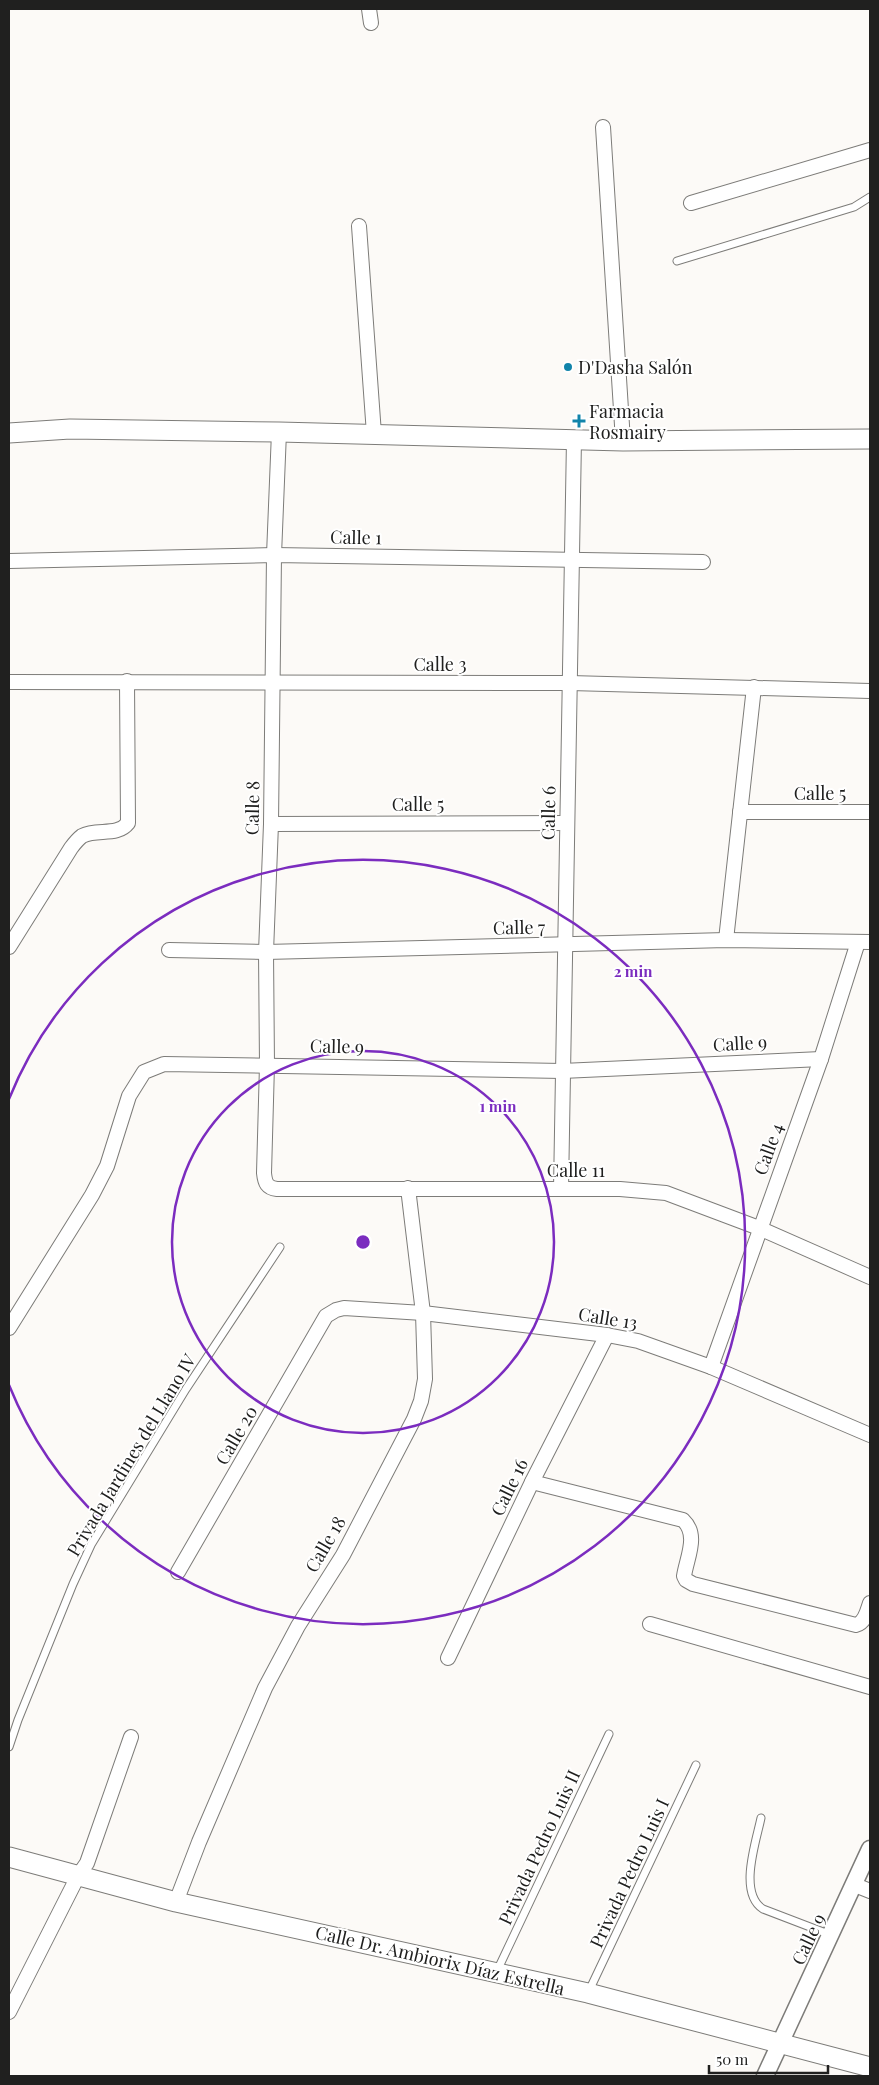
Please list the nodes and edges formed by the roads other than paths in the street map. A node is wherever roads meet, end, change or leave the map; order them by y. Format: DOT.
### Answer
graph roads {
  1 [pos="369,9"];
  2 [pos="371,23"];
  3 [pos="603,127"];
  4 [pos="870,150"];
  5 [pos="870,197"];
  6 [pos="691,203"];
  7 [pos="360,226"];
  8 [pos="677,261"];
  9 [pos="279,432"];
  10 [pos="9,433"];
  11 [pos="374,434"];
  12 [pos="574,439"];
  13 [pos="870,439"];
  14 [pos="623,441"];
  15 [pos="274,555"];
  16 [pos="573,560"];
  17 [pos="9,561"];
  18 [pos="703,562"];
  19 [pos="127,681"];
  20 [pos="9,682"];
  21 [pos="272,683"];
  22 [pos="570,683"];
  23 [pos="754,687"];
  24 [pos="870,691"];
  25 [pos="740,812"];
  26 [pos="870,812"];
  27 [pos="566,823"];
  28 [pos="271,824"];
  29 [pos="726,940"];
  30 [pos="864,942"];
  31 [pos="565,944"];
  32 [pos="9,947"];
  33 [pos="168,950"];
  34 [pos="266,952"];
  35 [pos="820,1059"];
  36 [pos="267,1065"];
  37 [pos="562,1071"];
  38 [pos="267,1185"];
  39 [pos="408,1188"];
  40 [pos="562,1189"];
  41 [pos="759,1228"];
  42 [pos="280,1247"];
  43 [pos="870,1277"];
  44 [pos="423,1313"];
  45 [pos="326,1316"];
  46 [pos="9,1328"];
  47 [pos="607,1335"];
  48 [pos="711,1367"];
  49 [pos="870,1435"];
  50 [pos="532,1482"];
  51 [pos="178,1572"];
  52 [pos="870,1603"];
  53 [pos="650,1624"];
  54 [pos="448,1658"];
  55 [pos="870,1687"];
  56 [pos="609,1734"];
  57 [pos="131,1737"];
  58 [pos="9,1746"];
  59 [pos="696,1765"];
  60 [pos="761,1818"];
  61 [pos="870,1849"];
  62 [pos="9,1857"];
  63 [pos="78,1876"];
  64 [pos="863,1888"];
  65 [pos="176,1902"];
  66 [pos="832,1935"];
  67 [pos="496,1973"];
  68 [pos="588,1993"];
  69 [pos="9,2012"];
  70 [pos="780,2045"];
  71 [pos="870,2068"];
  72 [pos="765,2076"];
  1 -- 2 [label="street"];
  3 -- 14 [label="street"];
  4 -- 6 [label="street"];
  5 -- 8 [label="lane"];
  7 -- 11 [label="street"];
  9 -- 10 [label="main road"];
  9 -- 11 [label="main road"];
  9 -- 15 [label="street, Calle 8"];
  11 -- 12 [label="main road"];
  12 -- 14 [label="main road"];
  12 -- 16 [label="street, Calle 6"];
  13 -- 14 [label="main road"];
  15 -- 16 [label="street, Calle 1"];
  15 -- 17 [label="street, Calle 1"];
  15 -- 21 [label="street, Calle 8"];
  16 -- 18 [label="street, Calle 1"];
  16 -- 22 [label="street, Calle 6"];
  19 -- 20 [label="street, Calle 3"];
  19 -- 21 [label="street, Calle 3"];
  19 -- 32 [label="street"];
  21 -- 22 [label="street, Calle 3"];
  21 -- 28 [label="street, Calle 8"];
  22 -- 23 [label="street, Calle 3"];
  22 -- 27 [label="street, Calle 6"];
  23 -- 24 [label="street, Calle 3"];
  23 -- 25 [label="street"];
  25 -- 26 [label="street, Calle 5"];
  25 -- 29 [label="street"];
  27 -- 28 [label="street, Calle 5"];
  27 -- 31 [label="street, Calle 6"];
  28 -- 34 [label="street, Calle 8"];
  29 -- 30 [label="street, Calle 7"];
  29 -- 31 [label="street, Calle 7"];
  30 -- 35 [label="street, Calle 4"];
  31 -- 34 [label="street, Calle 7"];
  31 -- 37 [label="street, Calle 6"];
  33 -- 34 [label="street, Calle 7"];
  34 -- 36 [label="street, Calle 8"];
  35 -- 37 [label="street, Calle 9"];
  35 -- 41 [label="street, Calle 4"];
  36 -- 37 [label="street, Calle 9"];
  36 -- 38 [label="street, Calle 8"];
  36 -- 46 [label="street, Calle 9"];
  37 -- 40 [label="street, Calle 6"];
  38 -- 39 [label="street, Calle 11"];
  39 -- 40 [label="street, Calle 11"];
  39 -- 44 [label="street, Calle 18"];
  40 -- 41 [label="street, Calle 11"];
  41 -- 43 [label="street, Calle 11"];
  41 -- 48 [label="street, Calle 4"];
  42 -- 58 [label="lane, Privada Jardines del Llano IV"];
  44 -- 45 [label="street, Calle 13"];
  44 -- 47 [label="street, Calle 13"];
  44 -- 65 [label="street, Calle 18"];
  45 -- 51 [label="street, Calle 20"];
  47 -- 48 [label="street, Calle 13"];
  47 -- 50 [label="street, Calle 16"];
  48 -- 49 [label="street, Calle 13"];
  50 -- 52 [label="street"];
  50 -- 54 [label="street, Calle 16"];
  53 -- 55 [label="street"];
  56 -- 67 [label="lane, Privada Pedro Luis II"];
  57 -- 63 [label="street"];
  59 -- 68 [label="lane, Privada Pedro Luis I"];
  60 -- 66 [label="lane"];
  61 -- 64 [label="street, Calle 9"];
  62 -- 63 [label="main road, Calle Dr. Ambiorix Díaz Estrella"];
  63 -- 65 [label="main road, Calle Dr. Ambiorix Díaz Estrella"];
  63 -- 69 [label="street"];
  64 -- 66 [label="street, Calle 9"];
  65 -- 67 [label="main road, Calle Dr. Ambiorix Díaz Estrella"];
  66 -- 70 [label="street, Calle 9"];
  67 -- 68 [label="main road, Calle Dr. Ambiorix Díaz Estrella"];
  68 -- 70 [label="main road, Calle Dr. Ambiorix Díaz Estrella"];
  70 -- 71 [label="main road, Calle Dr. Ambiorix Díaz Estrella"];
  70 -- 72 [label="street, Calle 9"];
}
